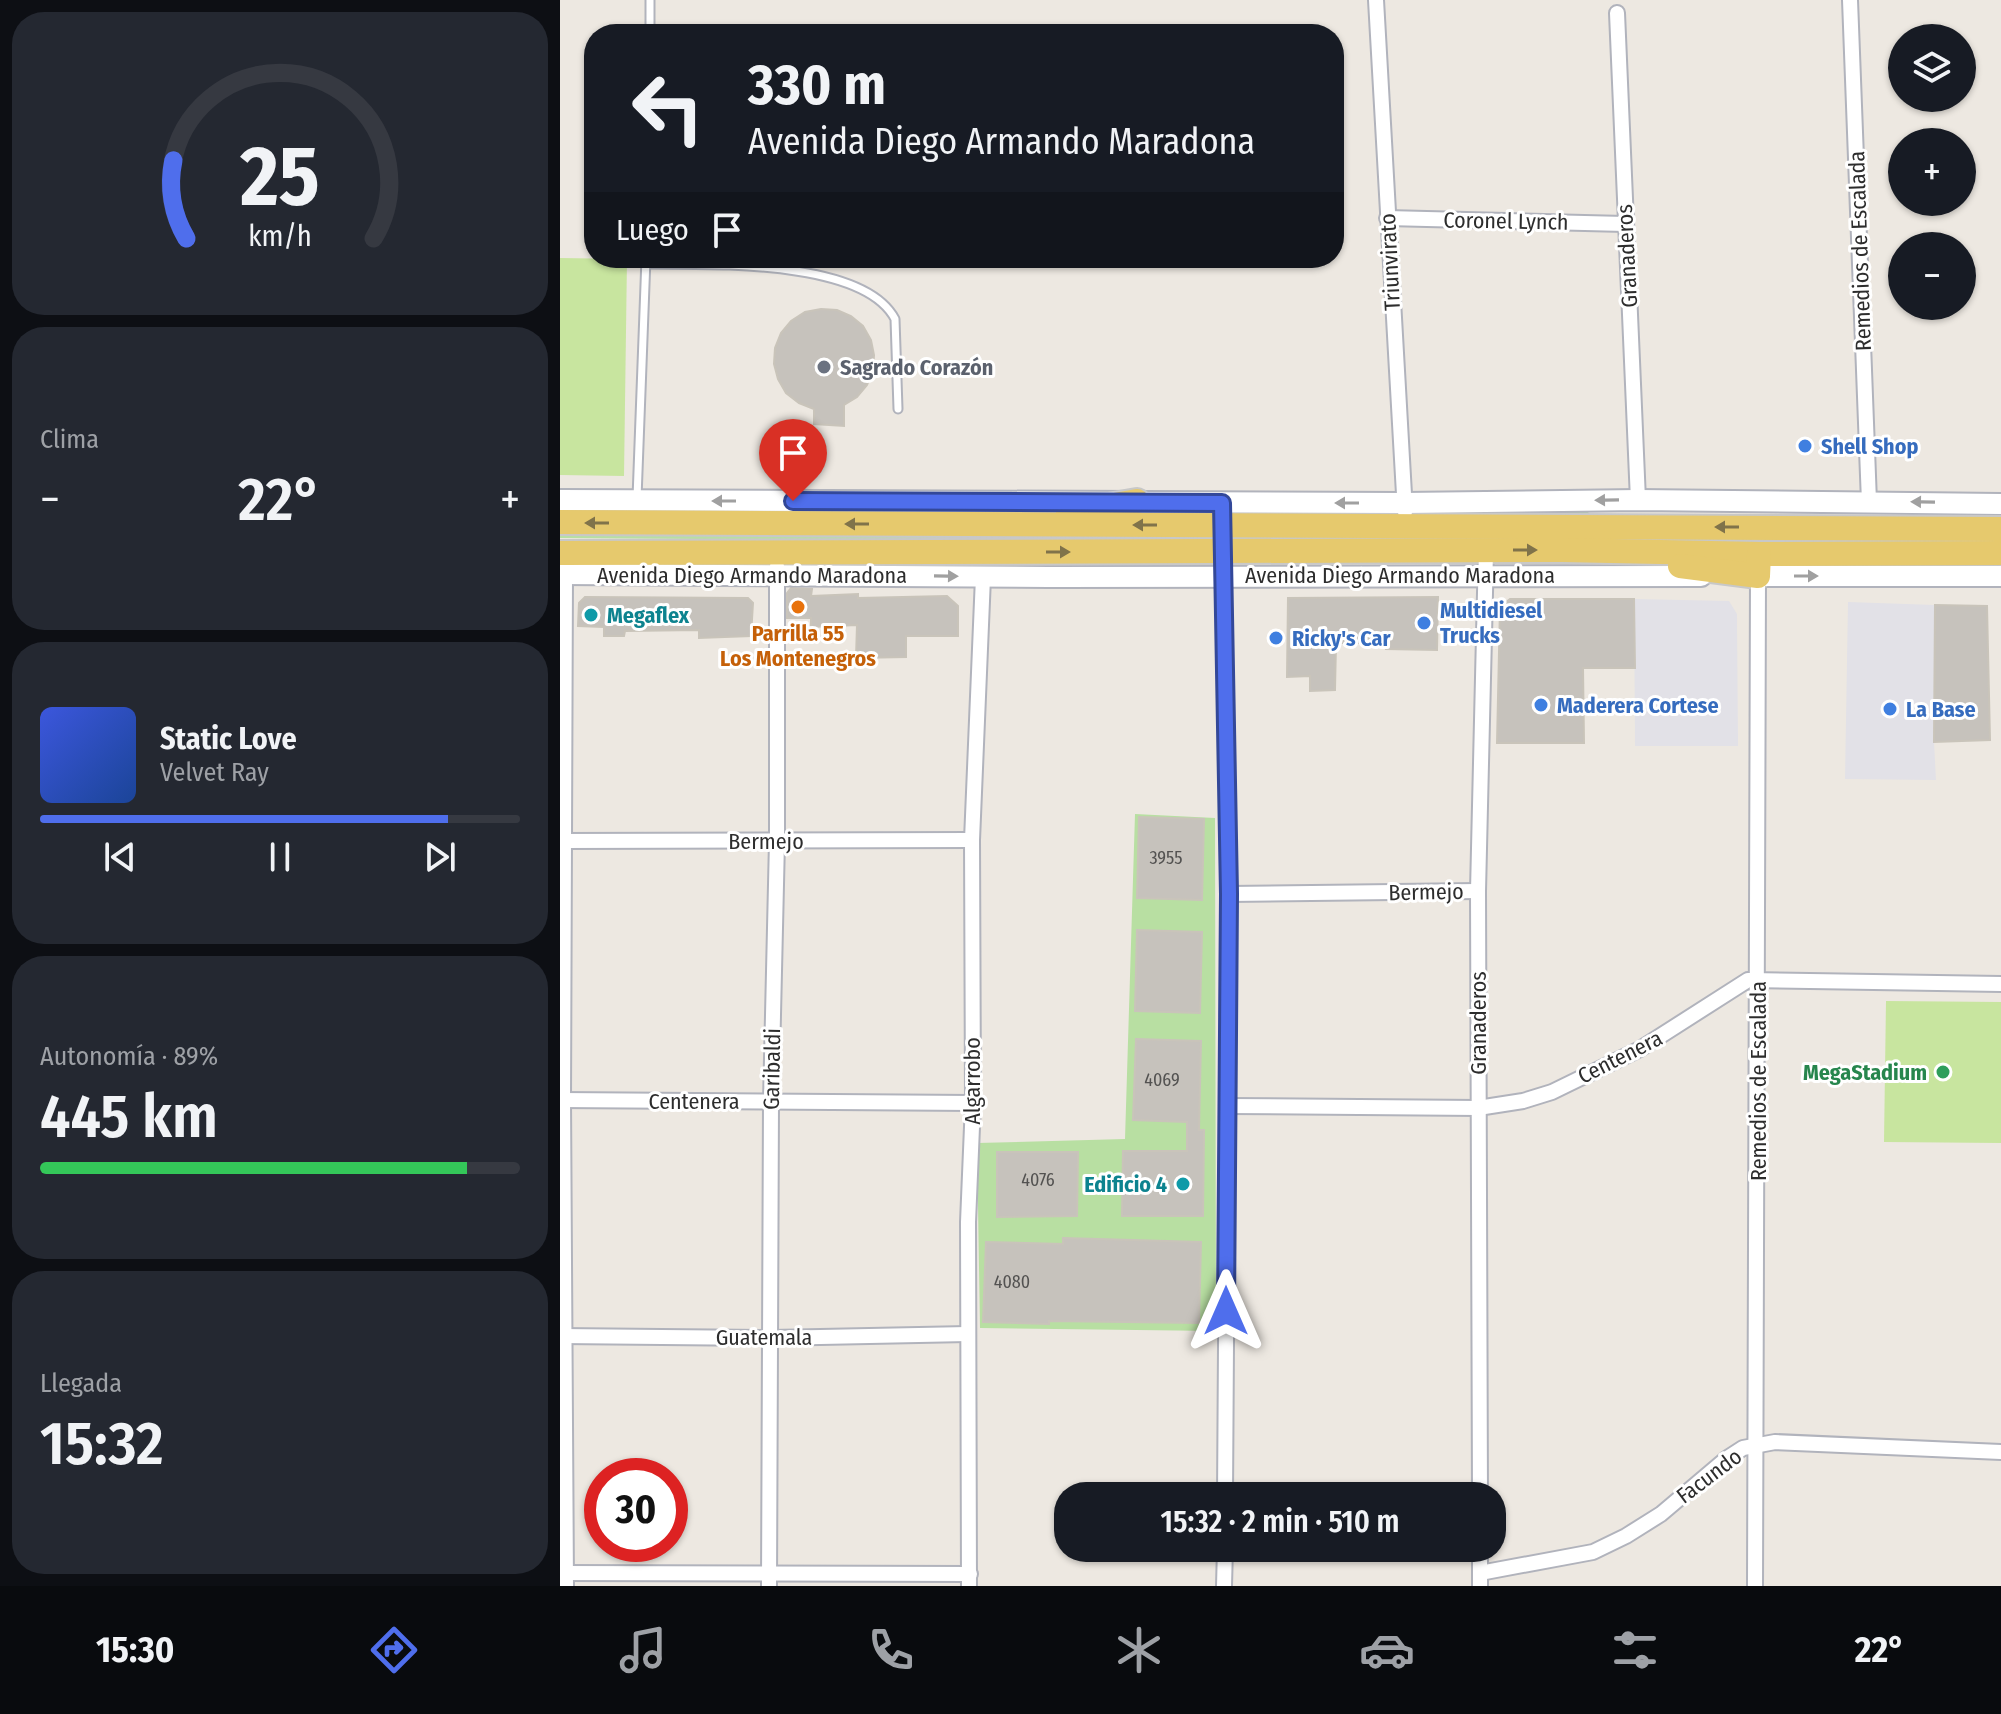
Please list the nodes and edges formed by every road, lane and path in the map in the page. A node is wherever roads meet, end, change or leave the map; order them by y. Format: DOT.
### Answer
graph roads {
  1 [pos="650,0"];
  2 [pos="1376,0"];
  3 [pos="1850,0"];
  4 [pos="1617,13"];
  5 [pos="650,24"];
  6 [pos="1387,218"];
  7 [pos="1625,224"];
  8 [pos="646,268"];
  9 [pos="770,268"];
  10 [pos="898,409"];
  11 [pos="560,500"];
  12 [pos="637,500"];
  13 [pos="1638,500"];
  14 [pos="1137,501"];
  15 [pos="1869,502"];
  16 [pos="2001,504"];
  17 [pos="1222,514"];
  18 [pos="1405,514"];
  19 [pos="560,522"];
  20 [pos="999,525"];
  21 [pos="1446,525"];
  22 [pos="2001,529"];
  23 [pos="1486,550"];
  24 [pos="1445,551"];
  25 [pos="2001,553"];
  26 [pos="776,563"];
  27 [pos="1224,563"];
  28 [pos="983,564"];
  29 [pos="1759,565"];
  30 [pos="562,568"];
  31 [pos="1485,575"];
  32 [pos="2001,576"];
  33 [pos="972,840"];
  34 [pos="562,841"];
  35 [pos="777,841"];
  36 [pos="1478,891"];
  37 [pos="1229,894"];
  38 [pos="1759,979"];
  39 [pos="2001,984"];
  40 [pos="562,1100"];
  41 [pos="771,1102"];
  42 [pos="973,1103"];
  43 [pos="1227,1106"];
  44 [pos="1478,1108"];
  45 [pos="968,1334"];
  46 [pos="563,1336"];
  47 [pos="771,1338"];
  48 [pos="1755,1444"];
  49 [pos="2001,1452"];
  50 [pos="1225,1482"];
  51 [pos="1480,1482"];
  52 [pos="1225,1562"];
  53 [pos="564,1577"];
  54 [pos="1480,1579"];
  55 [pos="769,1580"];
  56 [pos="970,1580"];
  57 [pos="1224,1586"];
  58 [pos="1755,1586"];
  1 -- 5 [label="lane"];
  2 -- 6 [label="street, Triunvirato"];
  3 -- 15 [label="street, Remedios de Escalada"];
  4 -- 7 [label="street, Granaderos"];
  6 -- 7 [label="street, Coronel Lynch"];
  6 -- 18 [label="street, Triunvirato"];
  7 -- 13 [label="street, Granaderos"];
  8 -- 12 [label="lane"];
  9 -- 10 [label="lane"];
  11 -- 12 [label="street"];
  14 -- 12 [label="street, one-way"];
  13 -- 15 [label="street"];
  13 -- 18 [label="street, one-way"];
  14 -- 17 [label="street"];
  14 -- 20 [label="main road"];
  16 -- 15 [label="street, one-way"];
  18 -- 17 [label="main road, one-way"];
  17 -- 20 [label="main road, one-way"];
  17 -- 27 [label="street"];
  18 -- 21 [label="main road"];
  20 -- 19 [label="main road, one-way"];
  22 -- 21 [label="main road, one-way"];
  21 -- 24 [label="main road"];
  23 -- 24 [label="main road, Avenida Diego Armando Maradona"];
  23 -- 29 [label="main road, Avenida Diego Armando Maradona, one-way"];
  23 -- 31 [label="street, Granaderos"];
  24 -- 27 [label="main road, Avenida Diego Armando Maradona"];
  25 -- 29 [label="main road, Avenida Diego Armando Maradona"];
  26 -- 28 [label="main road, Avenida Diego Armando Maradona, one-way"];
  26 -- 30 [label="main road, Avenida Diego Armando Maradona"];
  26 -- 35 [label="street, Garibaldi"];
  28 -- 27 [label="main road, Avenida Diego Armando Maradona, one-way"];
  27 -- 31 [label="street, Avenida Diego Armando Maradona"];
  27 -- 37 [label="street"];
  28 -- 33 [label="street, Algarrobo"];
  29 -- 31 [label="street, Avenida Diego Armando Maradona"];
  29 -- 32 [label="street, Avenida Diego Armando Maradona, one-way"];
  29 -- 38 [label="street, Remedios de Escalada"];
  30 -- 34 [label="street"];
  31 -- 36 [label="street, Granaderos"];
  33 -- 35 [label="street, Bermejo"];
  33 -- 42 [label="street, Algarrobo"];
  34 -- 35 [label="street, Bermejo"];
  34 -- 40 [label="street"];
  35 -- 41 [label="street, Garibaldi"];
  36 -- 37 [label="street, Bermejo"];
  36 -- 44 [label="street, Granaderos"];
  37 -- 43 [label="street"];
  38 -- 39 [label="street, Centenera"];
  38 -- 44 [label="street, Centenera"];
  38 -- 48 [label="street, Remedios de Escalada"];
  40 -- 41 [label="street, Centenera"];
  40 -- 46 [label="street"];
  41 -- 42 [label="street, Centenera"];
  41 -- 47 [label="street, Garibaldi"];
  42 -- 45 [label="street, Algarrobo"];
  43 -- 44 [label="street, Centenera"];
  43 -- 50 [label="street"];
  44 -- 51 [label="street, Granaderos"];
  45 -- 47 [label="street, Guatemala"];
  45 -- 56 [label="street, Algarrobo"];
  46 -- 47 [label="street, Guatemala"];
  46 -- 53 [label="street"];
  47 -- 55 [label="street, Garibaldi"];
  48 -- 49 [label="street, Facundo"];
  48 -- 54 [label="street, Facundo"];
  48 -- 58 [label="street, Remedios de Escalada"];
  52 -- 57 [label="street"];
  53 -- 55 [label="street"];
  55 -- 56 [label="street"];
}
